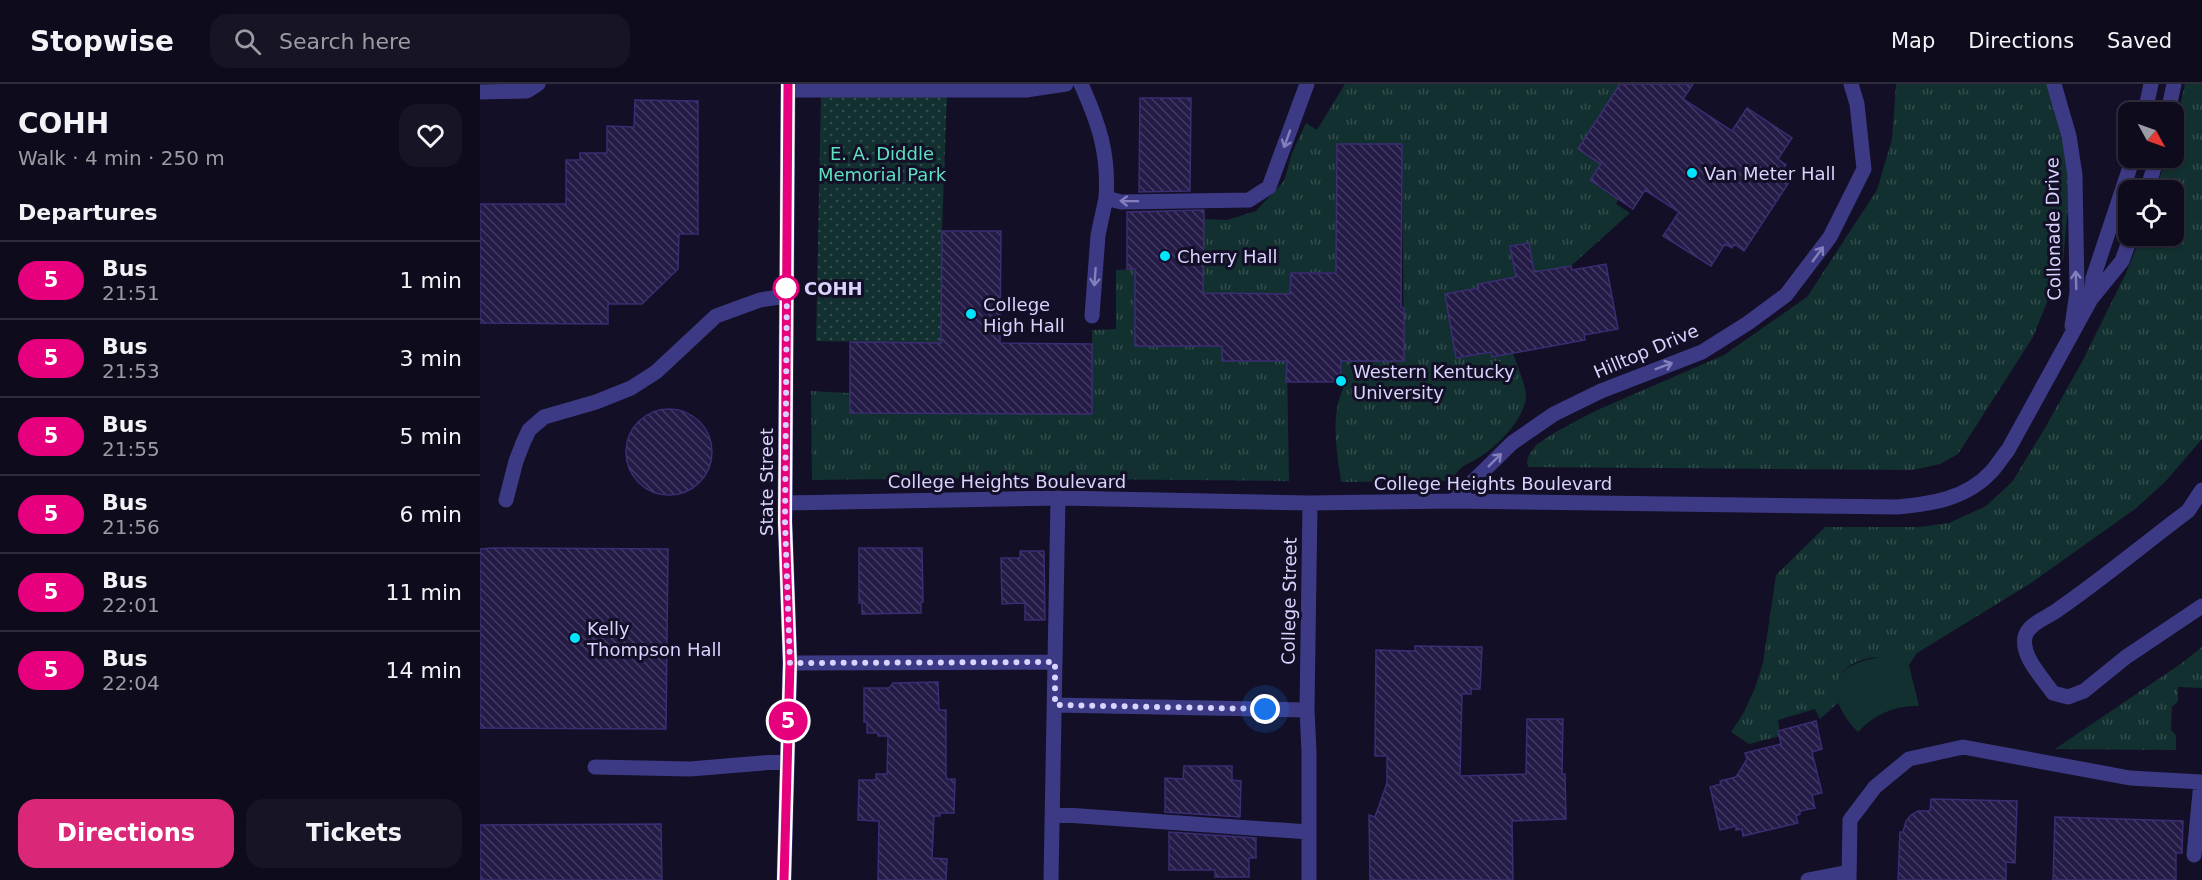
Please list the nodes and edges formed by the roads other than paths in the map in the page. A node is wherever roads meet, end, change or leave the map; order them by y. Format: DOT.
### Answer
graph roads {
  1 [pos="538,84"];
  2 [pos="1066,84"];
  3 [pos="1081,84"];
  4 [pos="1307,84"];
  5 [pos="1851,84"];
  6 [pos="2054,84"];
  7 [pos="2151,84"];
  8 [pos="2174,84"];
  9 [pos="788,87"];
  10 [pos="861,87"];
  11 [pos="881,87"];
  12 [pos="480,92"];
  13 [pos="2147,102"];
  14 [pos="2170,102"];
  15 [pos="2130,168"];
  16 [pos="1106,198"];
  17 [pos="2127,246"];
  18 [pos="786,296"];
  19 [pos="2091,299"];
  20 [pos="1092,316"];
  21 [pos="2070,338"];
  22 [pos="2202,490"];
  23 [pos="1058,498"];
  24 [pos="506,500"];
  25 [pos="1453,501"];
  26 [pos="785,503"];
  27 [pos="1310,503"];
  28 [pos="2202,606"];
  29 [pos="1055,662"];
  30 [pos="790,663"];
  31 [pos="1055,705"];
  32 [pos="1306,710"];
  33 [pos="787,761"];
  34 [pos="595,767"];
  35 [pos="2201,782"];
  36 [pos="1052,814"];
  37 [pos="1309,832"];
  38 [pos="2194,855"];
  39 [pos="1849,876"];
  40 [pos="784,880"];
  41 [pos="1051,880"];
  42 [pos="1309,880"];
  43 [pos="1808,880"];
  1 -- 12 [label="street"];
  2 -- 11 [label="street"];
  3 -- 16 [label="street"];
  4 -- 16 [label="street, one-way"];
  25 -- 5 [label="street, Hilltop Drive, one-way"];
  21 -- 6 [label="street, Collonade Drive, one-way"];
  7 -- 13 [label="street"];
  8 -- 14 [label="street"];
  9 -- 10 [label="street"];
  9 -- 18 [label="street, State Street"];
  10 -- 11 [label="street"];
  15 -- 19 [label="street, College Heights Boulevard"];
  16 -- 20 [label="street, one-way"];
  17 -- 19 [label="street, College Heights Boulevard"];
  18 -- 24 [label="street"];
  18 -- 26 [label="street, State Street"];
  19 -- 21 [label="street, College Heights Boulevard"];
  21 -- 25 [label="street, College Heights Boulevard"];
  22 -- 28 [label="street"];
  23 -- 26 [label="street, College Heights Boulevard"];
  23 -- 27 [label="street, College Heights Boulevard"];
  23 -- 29 [label="street"];
  25 -- 27 [label="street, College Heights Boulevard"];
  26 -- 30 [label="street, State Street"];
  27 -- 32 [label="street, College Street"];
  29 -- 30 [label="street"];
  29 -- 31 [label="street"];
  30 -- 33 [label="street, State Street"];
  31 -- 32 [label="street"];
  31 -- 36 [label="street"];
  32 -- 37 [label="street, College Street"];
  33 -- 34 [label="street"];
  33 -- 40 [label="street, State Street"];
  35 -- 38 [label="street"];
  35 -- 39 [label="street"];
  36 -- 37 [label="street"];
  36 -- 41 [label="street"];
  37 -- 42 [label="street, College Street"];
  39 -- 43 [label="street"];
}
